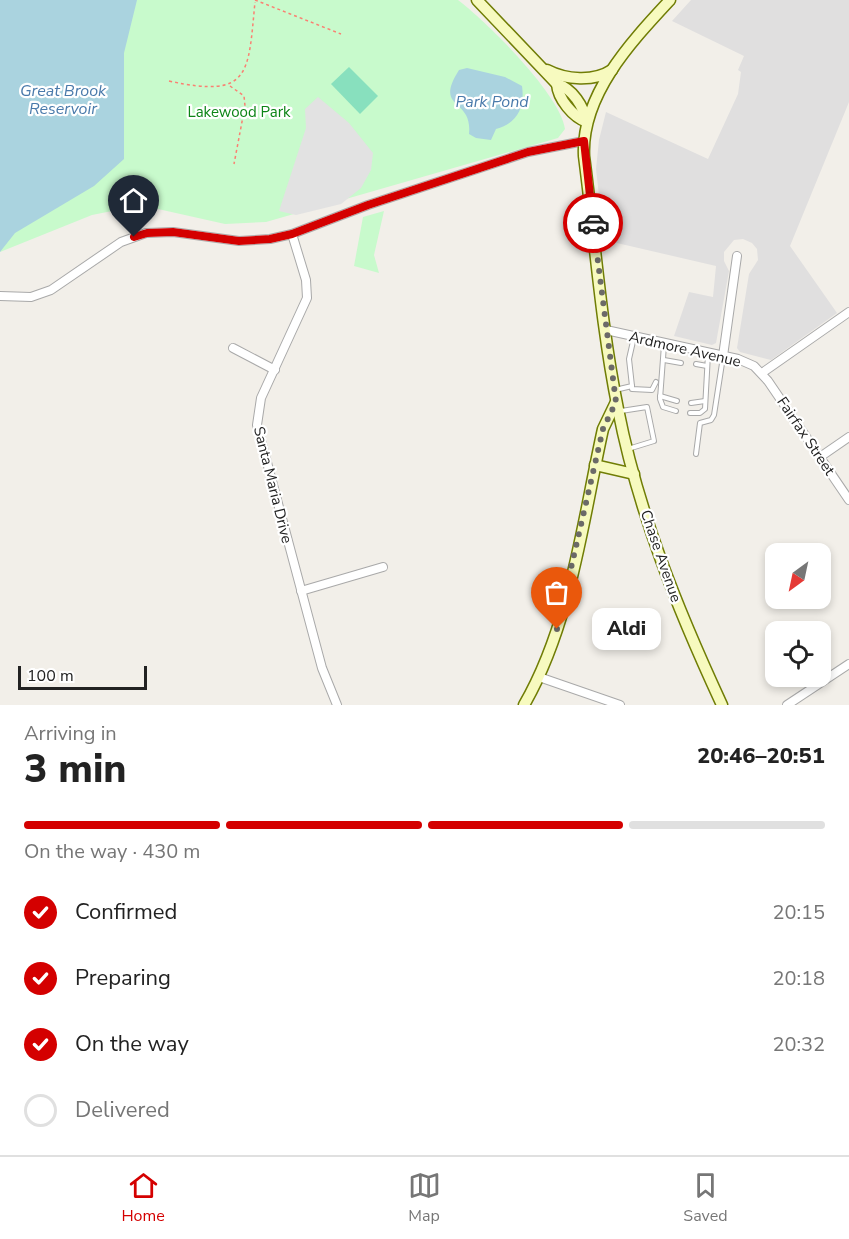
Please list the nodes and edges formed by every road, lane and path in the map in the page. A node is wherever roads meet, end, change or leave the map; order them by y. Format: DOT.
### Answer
graph roads {
  1 [pos="477,0"];
  2 [pos="670,0"];
  3 [pos="255,1"];
  4 [pos="341,34"];
  5 [pos="541,66"];
  6 [pos="615,68"];
  7 [pos="169,81"];
  8 [pos="230,85"];
  9 [pos="587,122"];
  10 [pos="584,141"];
  11 [pos="234,164"];
  12 [pos="292,234"];
  13 [pos="737,256"];
  14 [pos="0,296"];
  15 [pos="849,312"];
  16 [pos="606,330"];
  17 [pos="634,337"];
  18 [pos="664,345"];
  19 [pos="233,348"];
  20 [pos="708,354"];
  21 [pos="723,356"];
  22 [pos="663,360"];
  23 [pos="681,363"];
  24 [pos="696,364"];
  25 [pos="707,366"];
  26 [pos="275,370"];
  27 [pos="762,373"];
  28 [pos="656,382"];
  29 [pos="632,386"];
  30 [pos="614,390"];
  31 [pos="660,396"];
  32 [pos="677,401"];
  33 [pos="705,401"];
  34 [pos="692,403"];
  35 [pos="617,407"];
  36 [pos="676,411"];
  37 [pos="690,413"];
  38 [pos="849,437"];
  39 [pos="627,449"];
  40 [pos="696,454"];
  41 [pos="820,457"];
  42 [pos="595,465"];
  43 [pos="634,474"];
  44 [pos="849,500"];
  45 [pos="382,567"];
  46 [pos="301,591"];
  47 [pos="849,664"];
  48 [pos="539,677"];
  49 [pos="337,705"];
  50 [pos="524,705"];
  51 [pos="620,705"];
  52 [pos="722,705"];
  53 [pos="787,705"];
  1 -- 5 [label="main road"];
  2 -- 6 [label="main road, Chase Avenue"];
  3 -- 4 [label="path"];
  3 -- 8 [label="path"];
  5 -- 6 [label="main road"];
  5 -- 9 [label="main road"];
  6 -- 9 [label="main road, Chase Avenue"];
  7 -- 8 [label="path"];
  8 -- 11 [label="path"];
  9 -- 10 [label="main road, Chase Avenue"];
  10 -- 12 [label="street"];
  10 -- 16 [label="main road, Chase Avenue"];
  12 -- 14 [label="street"];
  12 -- 26 [label="street, Santa Maria Drive"];
  13 -- 21 [label="street"];
  15 -- 27 [label="street"];
  16 -- 17 [label="street, Ardmore Avenue"];
  16 -- 30 [label="main road, Chase Avenue"];
  17 -- 18 [label="street, Ardmore Avenue"];
  17 -- 29 [label="lane"];
  18 -- 20 [label="street, Ardmore Avenue"];
  18 -- 22 [label="lane"];
  19 -- 26 [label="street"];
  20 -- 21 [label="street, Ardmore Avenue"];
  20 -- 25 [label="lane"];
  21 -- 27 [label="street, Ardmore Avenue"];
  21 -- 40 [label="lane"];
  22 -- 23 [label="lane"];
  22 -- 31 [label="lane"];
  24 -- 25 [label="lane"];
  25 -- 33 [label="lane"];
  26 -- 46 [label="street, Santa Maria Drive"];
  27 -- 41 [label="street, Fairfax Street"];
  28 -- 29 [label="lane"];
  29 -- 30 [label="lane"];
  30 -- 35 [label="main road, Chase Avenue"];
  31 -- 32 [label="lane"];
  31 -- 36 [label="lane"];
  33 -- 34 [label="lane"];
  33 -- 37 [label="lane"];
  35 -- 39 [label="main road, Chase Avenue"];
  35 -- 39 [label="lane"];
  35 -- 42 [label="main road"];
  38 -- 41 [label="street"];
  39 -- 43 [label="main road, Chase Avenue"];
  41 -- 44 [label="street, Fairfax Street"];
  42 -- 43 [label="main road"];
  42 -- 48 [label="main road"];
  43 -- 52 [label="main road, Chase Avenue"];
  45 -- 46 [label="street"];
  46 -- 49 [label="street, Santa Maria Drive"];
  47 -- 53 [label="street"];
  48 -- 50 [label="main road"];
  48 -- 51 [label="street"];
}
